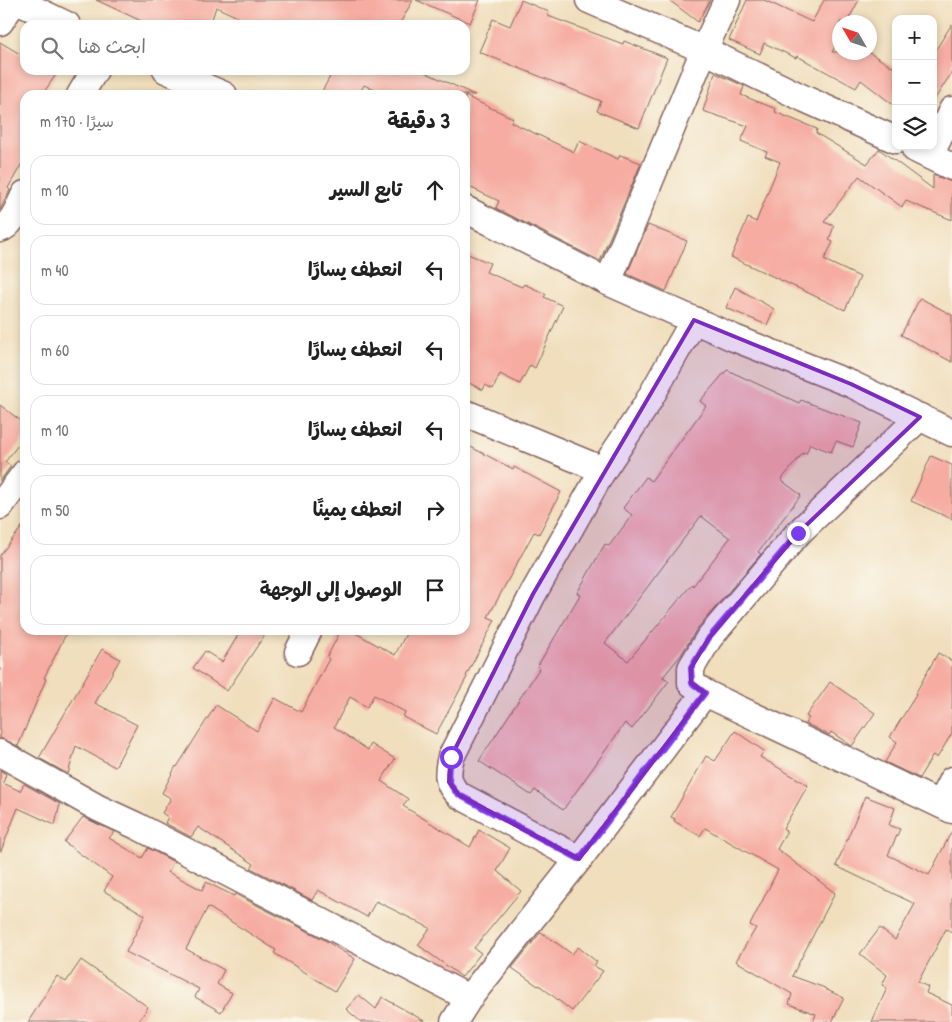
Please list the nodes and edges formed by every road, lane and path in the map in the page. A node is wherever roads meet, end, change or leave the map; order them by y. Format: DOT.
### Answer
graph roads {
  1 [pos="15,0"];
  2 [pos="589,0"];
  3 [pos="727,0"];
  4 [pos="56,20"];
  5 [pos="0,22"];
  6 [pos="704,50"];
  7 [pos="92,75"];
  8 [pos="175,75"];
  9 [pos="83,90"];
  10 [pos="203,90"];
  11 [pos="952,110"];
  12 [pos="892,138"];
  13 [pos="931,156"];
  14 [pos="20,204"];
  15 [pos="470,212"];
  16 [pos="0,229"];
  17 [pos="608,282"];
  18 [pos="694,320"];
  19 [pos="470,415"];
  20 [pos="920,418"];
  21 [pos="952,433"];
  22 [pos="603,470"];
  23 [pos="20,480"];
  24 [pos="0,506"];
  25 [pos="705,693"];
  26 [pos="0,753"];
  27 [pos="952,780"];
  28 [pos="946,807"];
  29 [pos="579,859"];
  30 [pos="469,998"];
  31 [pos="454,1022"];
  1 -- 4 [label="street"];
  1 -- 5 [label="street"];
  2 -- 6 [label="street"];
  3 -- 6 [label="street"];
  6 -- 12 [label="street"];
  6 -- 17 [label="street"];
  7 -- 9 [label="street"];
  8 -- 10 [label="street"];
  11 -- 13 [label="street"];
  14 -- 16 [label="street"];
  15 -- 17 [label="street"];
  17 -- 18 [label="street"];
  18 -- 20 [label="street"];
  18 -- 22 [label="street"];
  19 -- 22 [label="street"];
  20 -- 21 [label="street"];
  20 -- 25 [label="street"];
  22 -- 29 [label="street"];
  23 -- 24 [label="street"];
  25 -- 28 [label="street"];
  25 -- 29 [label="street"];
  26 -- 30 [label="street"];
  27 -- 28 [label="street"];
  29 -- 30 [label="street"];
  30 -- 31 [label="street"];
}
